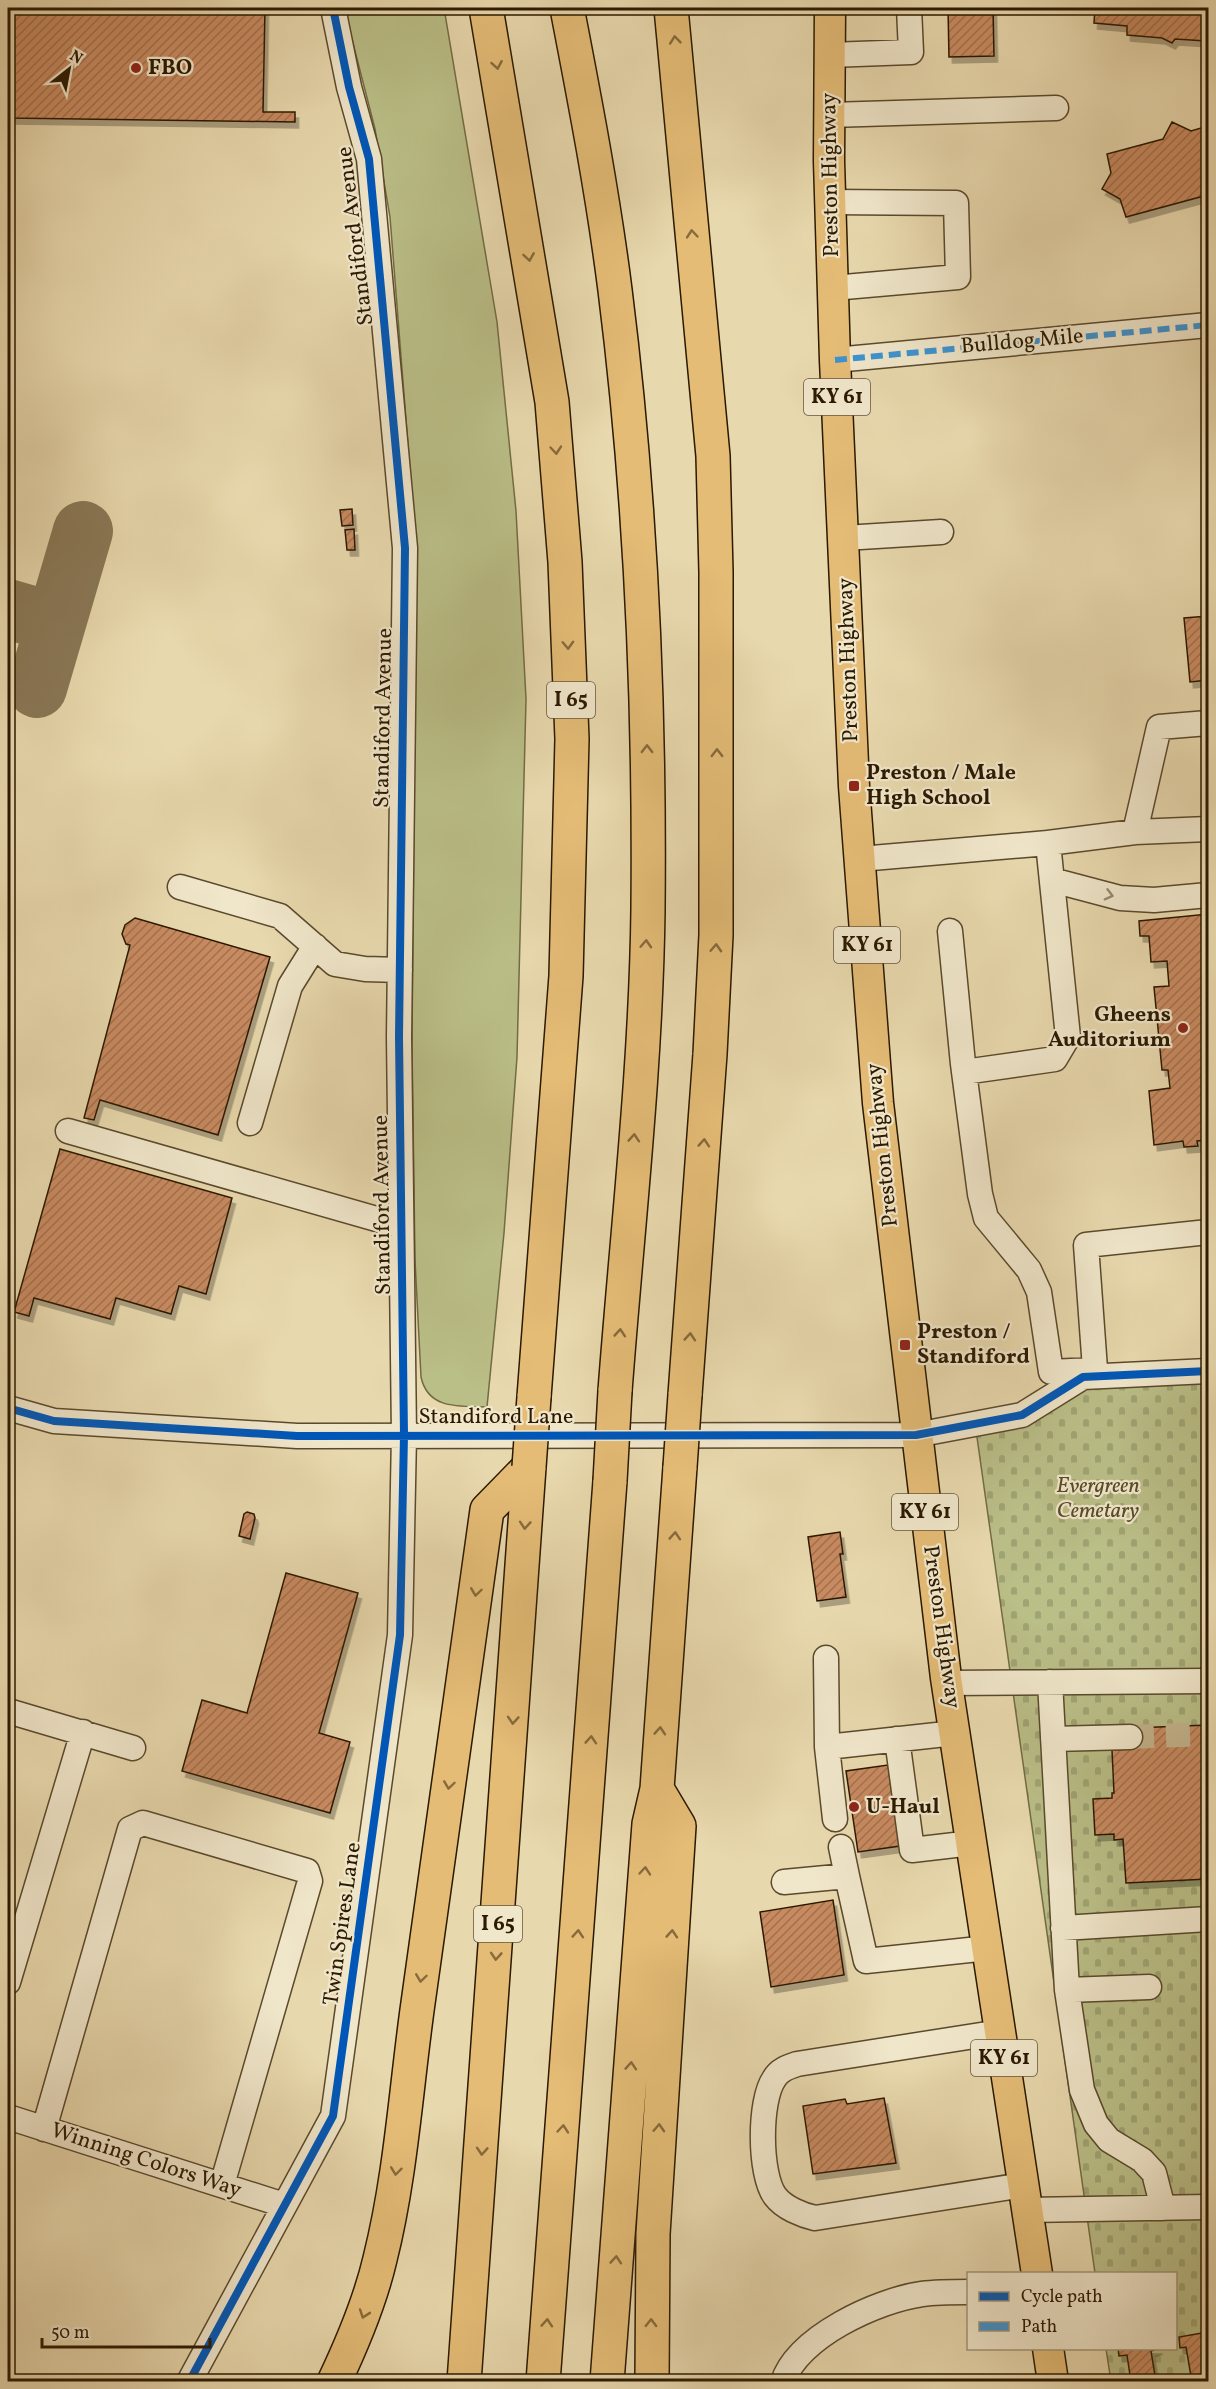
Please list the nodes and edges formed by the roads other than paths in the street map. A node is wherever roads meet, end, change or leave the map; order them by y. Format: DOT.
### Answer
graph roads {
  1 [pos="333,8"];
  2 [pos="486,8"];
  3 [pos="567,8"];
  4 [pos="671,8"];
  5 [pos="830,8"];
  6 [pos="909,8"];
  7 [pos="830,55"];
  8 [pos="1056,108"];
  9 [pos="830,115"];
  10 [pos="830,202"];
  11 [pos="833,288"];
  12 [pos="1209,325"];
  13 [pos="835,360"];
  14 [pos="941,532"];
  15 [pos="844,538"];
  16 [pos="1209,723"];
  17 [pos="1209,830"];
  18 [pos="1135,832"];
  19 [pos="1048,843"];
  20 [pos="860,859"];
  21 [pos="1052,880"];
  22 [pos="180,887"];
  23 [pos="1209,895"];
  24 [pos="950,932"];
  25 [pos="315,946"];
  26 [pos="400,970"];
  27 [pos="964,1072"];
  28 [pos="250,1123"];
  29 [pos="69,1131"];
  30 [pos="401,1226"];
  31 [pos="1209,1232"];
  32 [pos="1209,1365"];
  33 [pos="1095,1370"];
  34 [pos="1209,1371"];
  35 [pos="1051,1372"];
  36 [pos="8,1408"];
  37 [pos="1022,1415"];
  38 [pos="916,1435"];
  39 [pos="404,1436"];
  40 [pos="529,1467"];
  41 [pos="826,1659"];
  42 [pos="1209,1681"];
  43 [pos="1050,1682"];
  44 [pos="947,1683"];
  45 [pos="8,1711"];
  46 [pos="83,1732"];
  47 [pos="955,1733"];
  48 [pos="1130,1737"];
  49 [pos="897,1738"];
  50 [pos="1053,1739"];
  51 [pos="827,1747"];
  52 [pos="133,1748"];
  53 [pos="657,1789"];
  54 [pos="834,1819"];
  55 [pos="972,1843"];
  56 [pos="841,1847"];
  57 [pos="847,1876"];
  58 [pos="784,1882"];
  59 [pos="1209,1918"];
  60 [pos="1063,1928"];
  61 [pos="987,1948"];
  62 [pos="8,1982"];
  63 [pos="1149,1987"];
  64 [pos="1066,1990"];
  65 [pos="1000,2032"];
  66 [pos="8,2117"];
  67 [pos="44,2129"];
  68 [pos="222,2185"];
  69 [pos="1025,2197"];
  70 [pos="284,2205"];
  71 [pos="1209,2207"];
  72 [pos="1163,2208"];
  73 [pos="1037,2272"];
  74 [pos="967,2292"];
  75 [pos="1048,2350"];
  76 [pos="189,2382"];
  77 [pos="334,2382"];
  78 [pos="464,2382"];
  79 [pos="543,2382"];
  80 [pos="607,2382"];
  81 [pos="652,2382"];
  82 [pos="783,2382"];
  83 [pos="1053,2382"];
  1 -- 26 [label="street, Standiford Avenue"];
  2 -- 40 [label="highway, I 65, one-way, bridge"];
  79 -- 3 [label="highway, one-way, bridge"];
  53 -- 4 [label="highway, one-way, bridge"];
  5 -- 7 [label="main road, Preston Highway / KY 61"];
  6 -- 7 [label="street"];
  7 -- 9 [label="main road, Preston Highway / KY 61"];
  8 -- 9 [label="street"];
  9 -- 10 [label="main road, Preston Highway / KY 61"];
  10 -- 11 [label="main road, Preston Highway / KY 61"];
  10 -- 11 [label="street"];
  11 -- 13 [label="main road, Preston Highway / KY 61"];
  12 -- 13 [label="street, Bulldog Mile"];
  13 -- 15 [label="main road, Preston Highway / KY 61"];
  14 -- 15 [label="street"];
  15 -- 20 [label="main road, Preston Highway / KY 61"];
  16 -- 18 [label="street"];
  17 -- 18 [label="street"];
  18 -- 19 [label="street"];
  19 -- 20 [label="street"];
  19 -- 21 [label="street"];
  20 -- 38 [label="main road, Preston Highway / KY 61"];
  21 -- 23 [label="street, one-way"];
  21 -- 27 [label="street"];
  22 -- 25 [label="street"];
  24 -- 27 [label="street"];
  25 -- 26 [label="street"];
  25 -- 28 [label="street"];
  26 -- 30 [label="street, Standiford Avenue"];
  27 -- 35 [label="street"];
  29 -- 30 [label="street"];
  30 -- 39 [label="street, Standiford Avenue"];
  31 -- 33 [label="street"];
  32 -- 33 [label="street"];
  33 -- 35 [label="street"];
  34 -- 37 [label="street"];
  35 -- 37 [label="street"];
  36 -- 39 [label="street, Standiford Lane"];
  37 -- 38 [label="street"];
  38 -- 39 [label="street, Standiford Lane"];
  38 -- 44 [label="main road, Preston Highway / KY 61"];
  39 -- 70 [label="street, Twin Spires Lane"];
  40 -- 77 [label="highway, one-way"];
  40 -- 78 [label="highway, I 65, one-way"];
  41 -- 51 [label="street"];
  42 -- 43 [label="street"];
  43 -- 44 [label="street"];
  43 -- 50 [label="street"];
  44 -- 47 [label="main road, Preston Highway / KY 61"];
  45 -- 46 [label="street"];
  46 -- 52 [label="street"];
  46 -- 62 [label="street"];
  47 -- 49 [label="street"];
  47 -- 55 [label="main road, Preston Highway / KY 61"];
  48 -- 50 [label="street"];
  49 -- 51 [label="street"];
  49 -- 55 [label="street"];
  50 -- 60 [label="street"];
  51 -- 54 [label="street"];
  80 -- 53 [label="highway, one-way"];
  81 -- 53 [label="highway, one-way"];
  55 -- 61 [label="main road, Preston Highway / KY 61"];
  56 -- 57 [label="street"];
  57 -- 58 [label="street"];
  57 -- 61 [label="street"];
  59 -- 60 [label="street"];
  60 -- 64 [label="street"];
  61 -- 65 [label="main road, Preston Highway / KY 61"];
  63 -- 64 [label="street"];
  64 -- 72 [label="street"];
  65 -- 69 [label="main road, Preston Highway / KY 61"];
  65 -- 69 [label="street"];
  66 -- 67 [label="street, Winning Colors Way"];
  67 -- 68 [label="street, Winning Colors Way"];
  67 -- 68 [label="street"];
  68 -- 70 [label="street, Winning Colors Way"];
  69 -- 72 [label="street"];
  69 -- 73 [label="main road, Preston Highway / KY 61"];
  70 -- 76 [label="street, Twin Spires Lane"];
  71 -- 72 [label="street"];
  74 -- 82 [label="street"];
  75 -- 83 [label="main road"];
}
